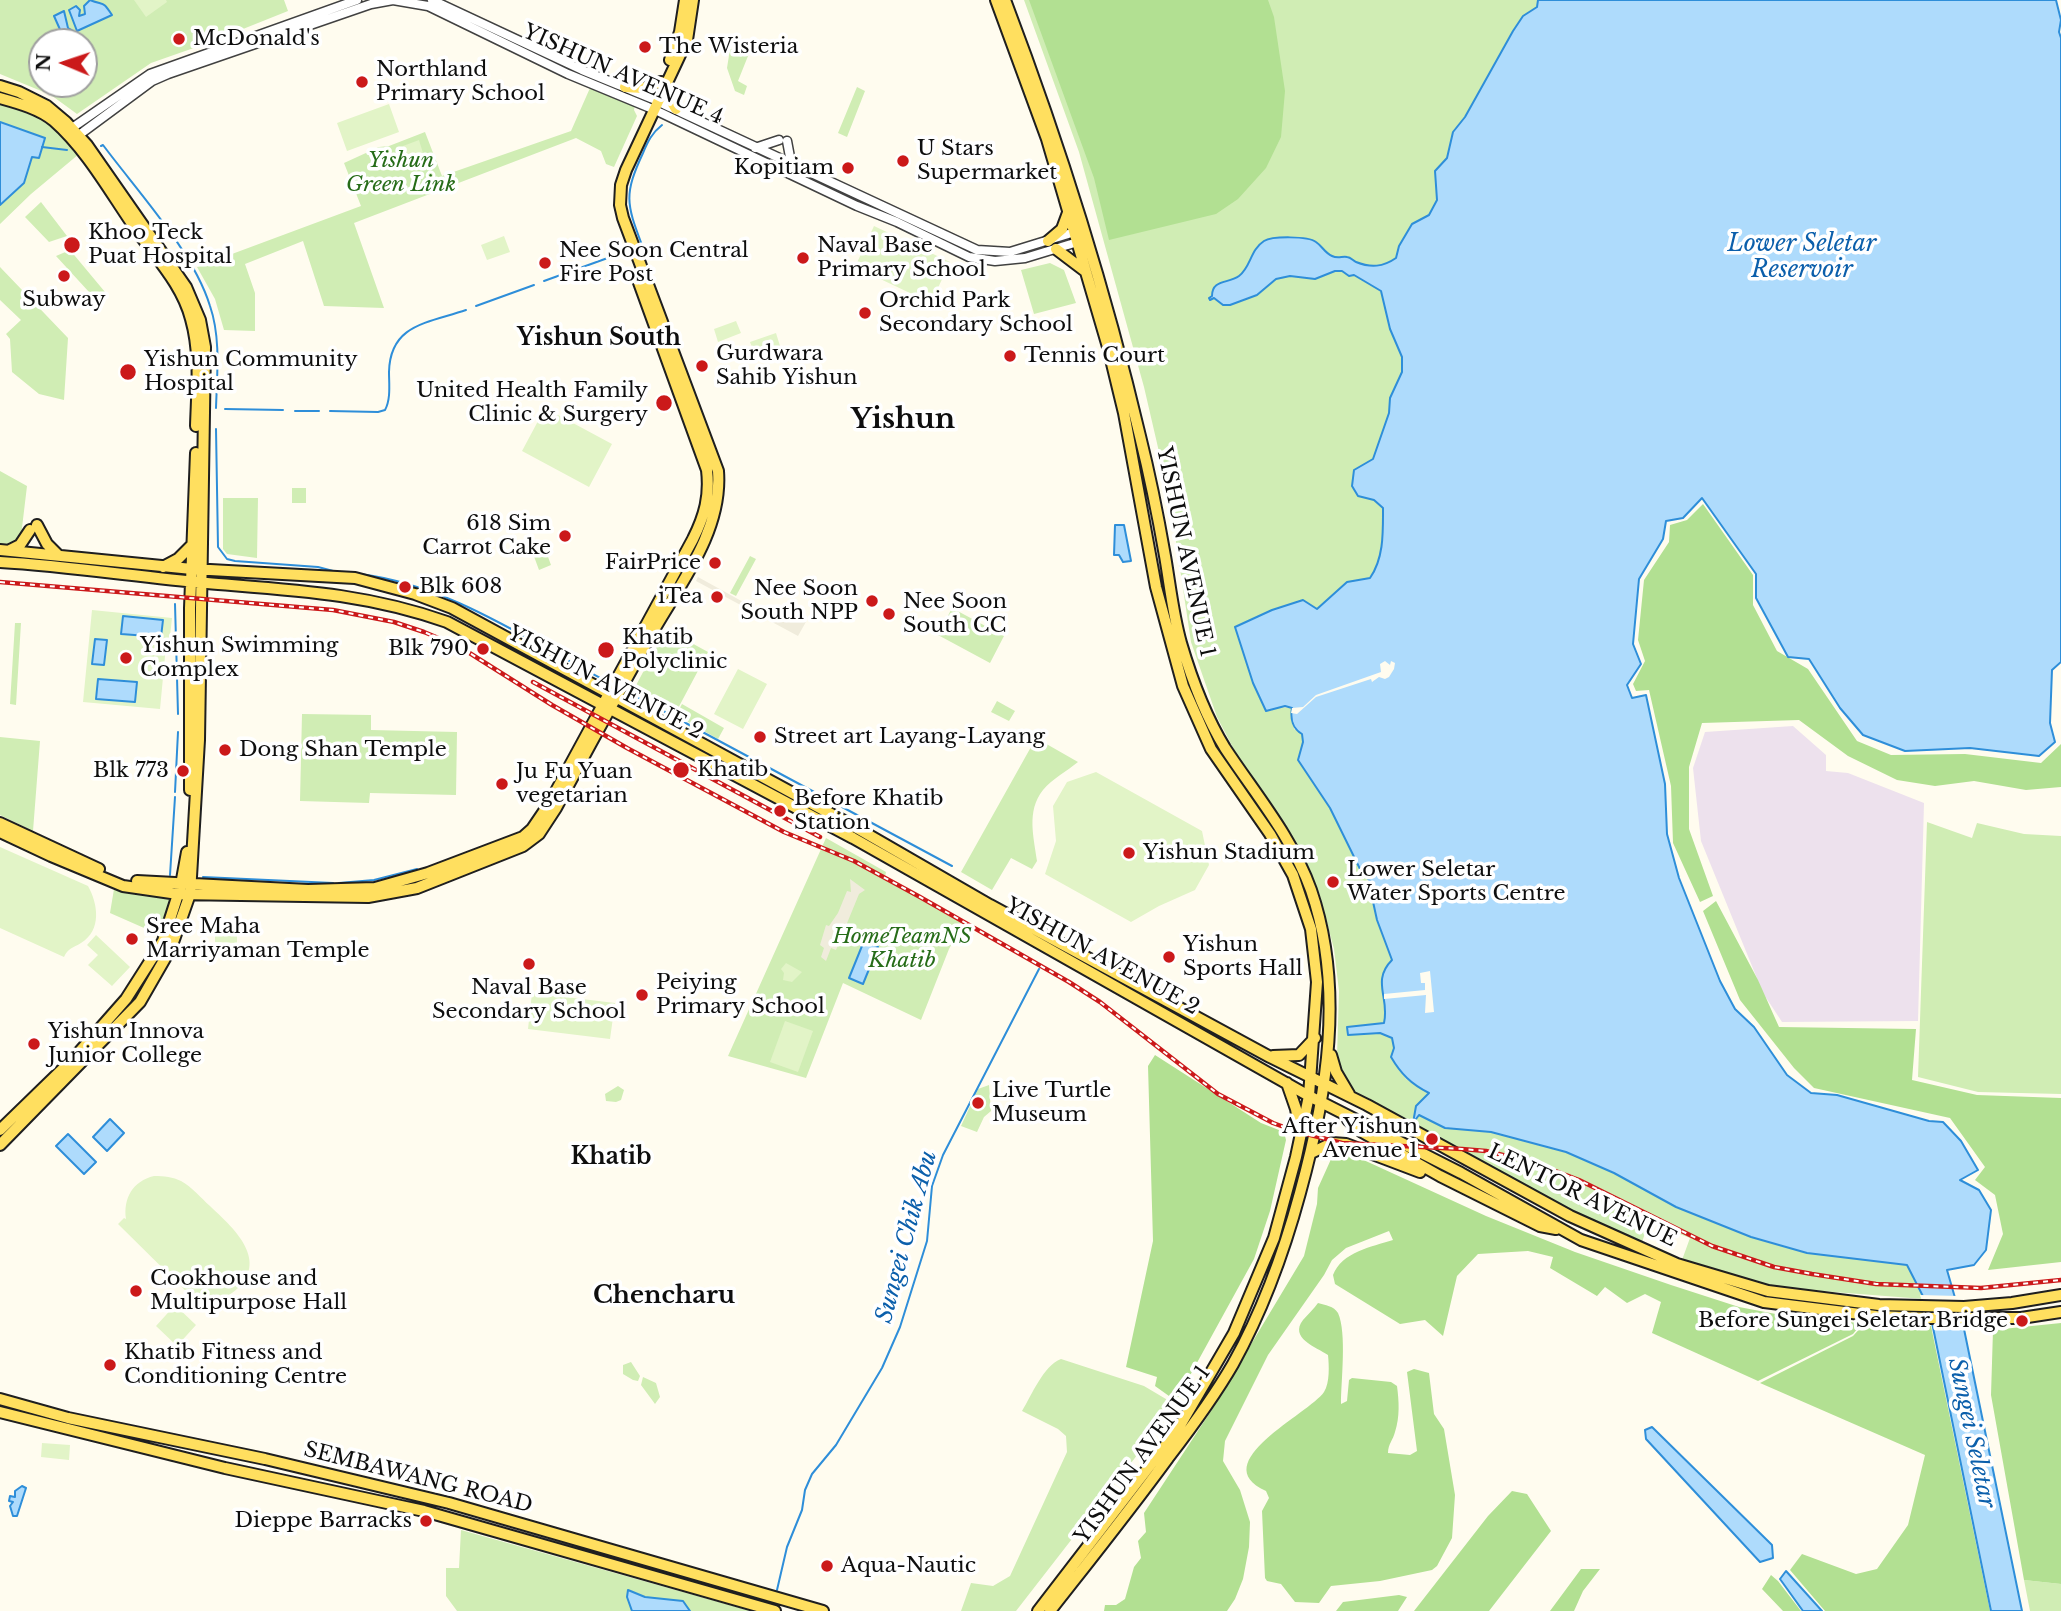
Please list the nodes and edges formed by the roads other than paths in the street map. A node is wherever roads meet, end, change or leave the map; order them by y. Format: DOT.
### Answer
graph roads {
  1 [pos="358,0"];
  2 [pos="432,0"];
  3 [pos="685,0"];
  4 [pos="693,0"];
  5 [pos="996,0"];
  6 [pos="1005,0"];
  7 [pos="278,28"];
  8 [pos="293,33"];
  9 [pos="664,82"];
  10 [pos="0,86"];
  11 [pos="625,87"];
  12 [pos="0,98"];
  13 [pos="654,104"];
  14 [pos="676,109"];
  15 [pos="78,141"];
  16 [pos="755,148"];
  17 [pos="794,165"];
  18 [pos="892,210"];
  19 [pos="1069,210"];
  20 [pos="897,222"];
  21 [pos="1081,236"];
  22 [pos="1052,245"];
  23 [pos="1085,271"];
  24 [pos="1152,485"];
  25 [pos="1138,499"];
  26 [pos="1156,507"];
  27 [pos="1143,522"];
  28 [pos="198,543"];
  29 [pos="2,550"];
  30 [pos="59,556"];
  31 [pos="0,562"];
  32 [pos="163,567"];
  33 [pos="197,569"];
  34 [pos="231,571"];
  35 [pos="166,579"];
  36 [pos="196,582"];
  37 [pos="229,583"];
  38 [pos="190,608"];
  39 [pos="202,610"];
  40 [pos="610,701"];
  41 [pos="0,823"];
  42 [pos="838,824"];
  43 [pos="0,832"];
  44 [pos="185,889"];
  45 [pos="1326,961"];
  46 [pos="1315,970"];
  47 [pos="1315,1038"];
  48 [pos="1329,1045"];
  49 [pos="1270,1056"];
  50 [pos="1311,1078"];
  51 [pos="1287,1083"];
  52 [pos="1325,1084"];
  53 [pos="1309,1096"];
  54 [pos="1352,1097"];
  55 [pos="1322,1102"];
  56 [pos="1335,1109"];
  57 [pos="0,1130"];
  58 [pos="1301,1134"];
  59 [pos="0,1145"];
  60 [pos="1311,1153"];
  61 [pos="1468,1191"];
  62 [pos="1568,1232"];
  63 [pos="2061,1295"];
  64 [pos="2061,1312"];
  65 [pos="0,1399"];
  66 [pos="0,1412"];
  67 [pos="775,1611"];
  68 [pos="823,1611"];
  69 [pos="1038,1611"];
  70 [pos="1050,1611"];
  1 -- 7 [label="street"];
  2 -- 11 [label="street, YISHUN AVENUE 4"];
  3 -- 9 [label="main road"];
  4 -- 9 [label="main road"];
  5 -- 19 [label="main road, YISHUN AVENUE 1"];
  6 -- 21 [label="main road, YISHUN AVENUE 1"];
  7 -- 8 [label="street"];
  7 -- 15 [label="street"];
  8 -- 13 [label="street, YISHUN AVENUE 4"];
  8 -- 15 [label="street, YISHUN AVENUE 4"];
  9 -- 11 [label="main road"];
  9 -- 13 [label="main road"];
  9 -- 14 [label="main road"];
  10 -- 15 [label="main road"];
  11 -- 13 [label="street, YISHUN AVENUE 4"];
  12 -- 15 [label="main road"];
  13 -- 14 [label="street, YISHUN AVENUE 4"];
  13 -- 20 [label="street, YISHUN AVENUE 4"];
  13 -- 40 [label="main road"];
  14 -- 16 [label="street, YISHUN AVENUE 4"];
  15 -- 28 [label="main road"];
  16 -- 17 [label="street, YISHUN AVENUE 4"];
  16 -- 17 [label="street"];
  17 -- 18 [label="street, YISHUN AVENUE 4"];
  18 -- 20 [label="street"];
  18 -- 22 [label="street, YISHUN AVENUE 4"];
  19 -- 21 [label="main road, YISHUN AVENUE 1"];
  19 -- 22 [label="main road"];
  20 -- 22 [label="street, YISHUN AVENUE 4"];
  21 -- 22 [label="street, YISHUN AVENUE 4"];
  21 -- 23 [label="main road, YISHUN AVENUE 1"];
  21 -- 24 [label="main road, YISHUN AVENUE 1"];
  22 -- 23 [label="main road"];
  23 -- 25 [label="main road, YISHUN AVENUE 1"];
  24 -- 25 [label="main road"];
  24 -- 26 [label="main road, YISHUN AVENUE 1"];
  25 -- 27 [label="main road, YISHUN AVENUE 1"];
  26 -- 27 [label="main road"];
  26 -- 45 [label="main road, YISHUN AVENUE 1"];
  27 -- 46 [label="main road, YISHUN AVENUE 1"];
  28 -- 32 [label="main road"];
  28 -- 33 [label="main road"];
  28 -- 34 [label="main road"];
  29 -- 30 [label="main road, YISHUN AVENUE 2"];
  29 -- 30 [label="main road"];
  30 -- 32 [label="main road, YISHUN AVENUE 2"];
  31 -- 35 [label="main road, YISHUN AVENUE 2"];
  32 -- 33 [label="main road, YISHUN AVENUE 2"];
  33 -- 34 [label="main road, YISHUN AVENUE 2"];
  33 -- 36 [label="main road"];
  34 -- 40 [label="main road, YISHUN AVENUE 2"];
  35 -- 36 [label="main road, YISHUN AVENUE 2"];
  35 -- 38 [label="main road"];
  36 -- 37 [label="main road, YISHUN AVENUE 2"];
  36 -- 38 [label="main road"];
  36 -- 39 [label="main road"];
  37 -- 39 [label="main road"];
  37 -- 40 [label="main road, YISHUN AVENUE 2"];
  38 -- 44 [label="main road"];
  39 -- 44 [label="main road"];
  40 -- 42 [label="main road, YISHUN AVENUE 2"];
  40 -- 44 [label="main road"];
  41 -- 44 [label="main road"];
  42 -- 49 [label="main road, YISHUN AVENUE 2"];
  42 -- 51 [label="main road, YISHUN AVENUE 2"];
  43 -- 44 [label="main road"];
  44 -- 57 [label="main road"];
  44 -- 59 [label="main road"];
  45 -- 46 [label="main road"];
  45 -- 48 [label="main road, YISHUN AVENUE 1"];
  46 -- 47 [label="main road, YISHUN AVENUE 1"];
  47 -- 49 [label="main road"];
  47 -- 50 [label="main road, YISHUN AVENUE 1"];
  48 -- 52 [label="main road, YISHUN AVENUE 1"];
  48 -- 54 [label="main road"];
  49 -- 50 [label="main road, YISHUN AVENUE 2"];
  50 -- 52 [label="main road, LENTOR AVENUE"];
  50 -- 53 [label="main road, YISHUN AVENUE 1"];
  51 -- 53 [label="main road, YISHUN AVENUE 2"];
  51 -- 58 [label="main road"];
  52 -- 54 [label="main road, LENTOR AVENUE"];
  52 -- 55 [label="main road, YISHUN AVENUE 1"];
  53 -- 55 [label="main road, YISHUN AVENUE 2"];
  53 -- 58 [label="main road, YISHUN AVENUE 1"];
  54 -- 63 [label="main road, LENTOR AVENUE"];
  55 -- 56 [label="main road, LENTOR AVENUE"];
  55 -- 60 [label="main road, YISHUN AVENUE 1"];
  56 -- 61 [label="main road"];
  56 -- 62 [label="main road, LENTOR AVENUE"];
  58 -- 69 [label="main road, YISHUN AVENUE 1"];
  60 -- 61 [label="main road"];
  60 -- 70 [label="main road, YISHUN AVENUE 1"];
  61 -- 62 [label="main road"];
  62 -- 64 [label="main road, LENTOR AVENUE"];
  65 -- 68 [label="main road, SEMBAWANG ROAD"];
  66 -- 67 [label="main road, SEMBAWANG ROAD"];
}
